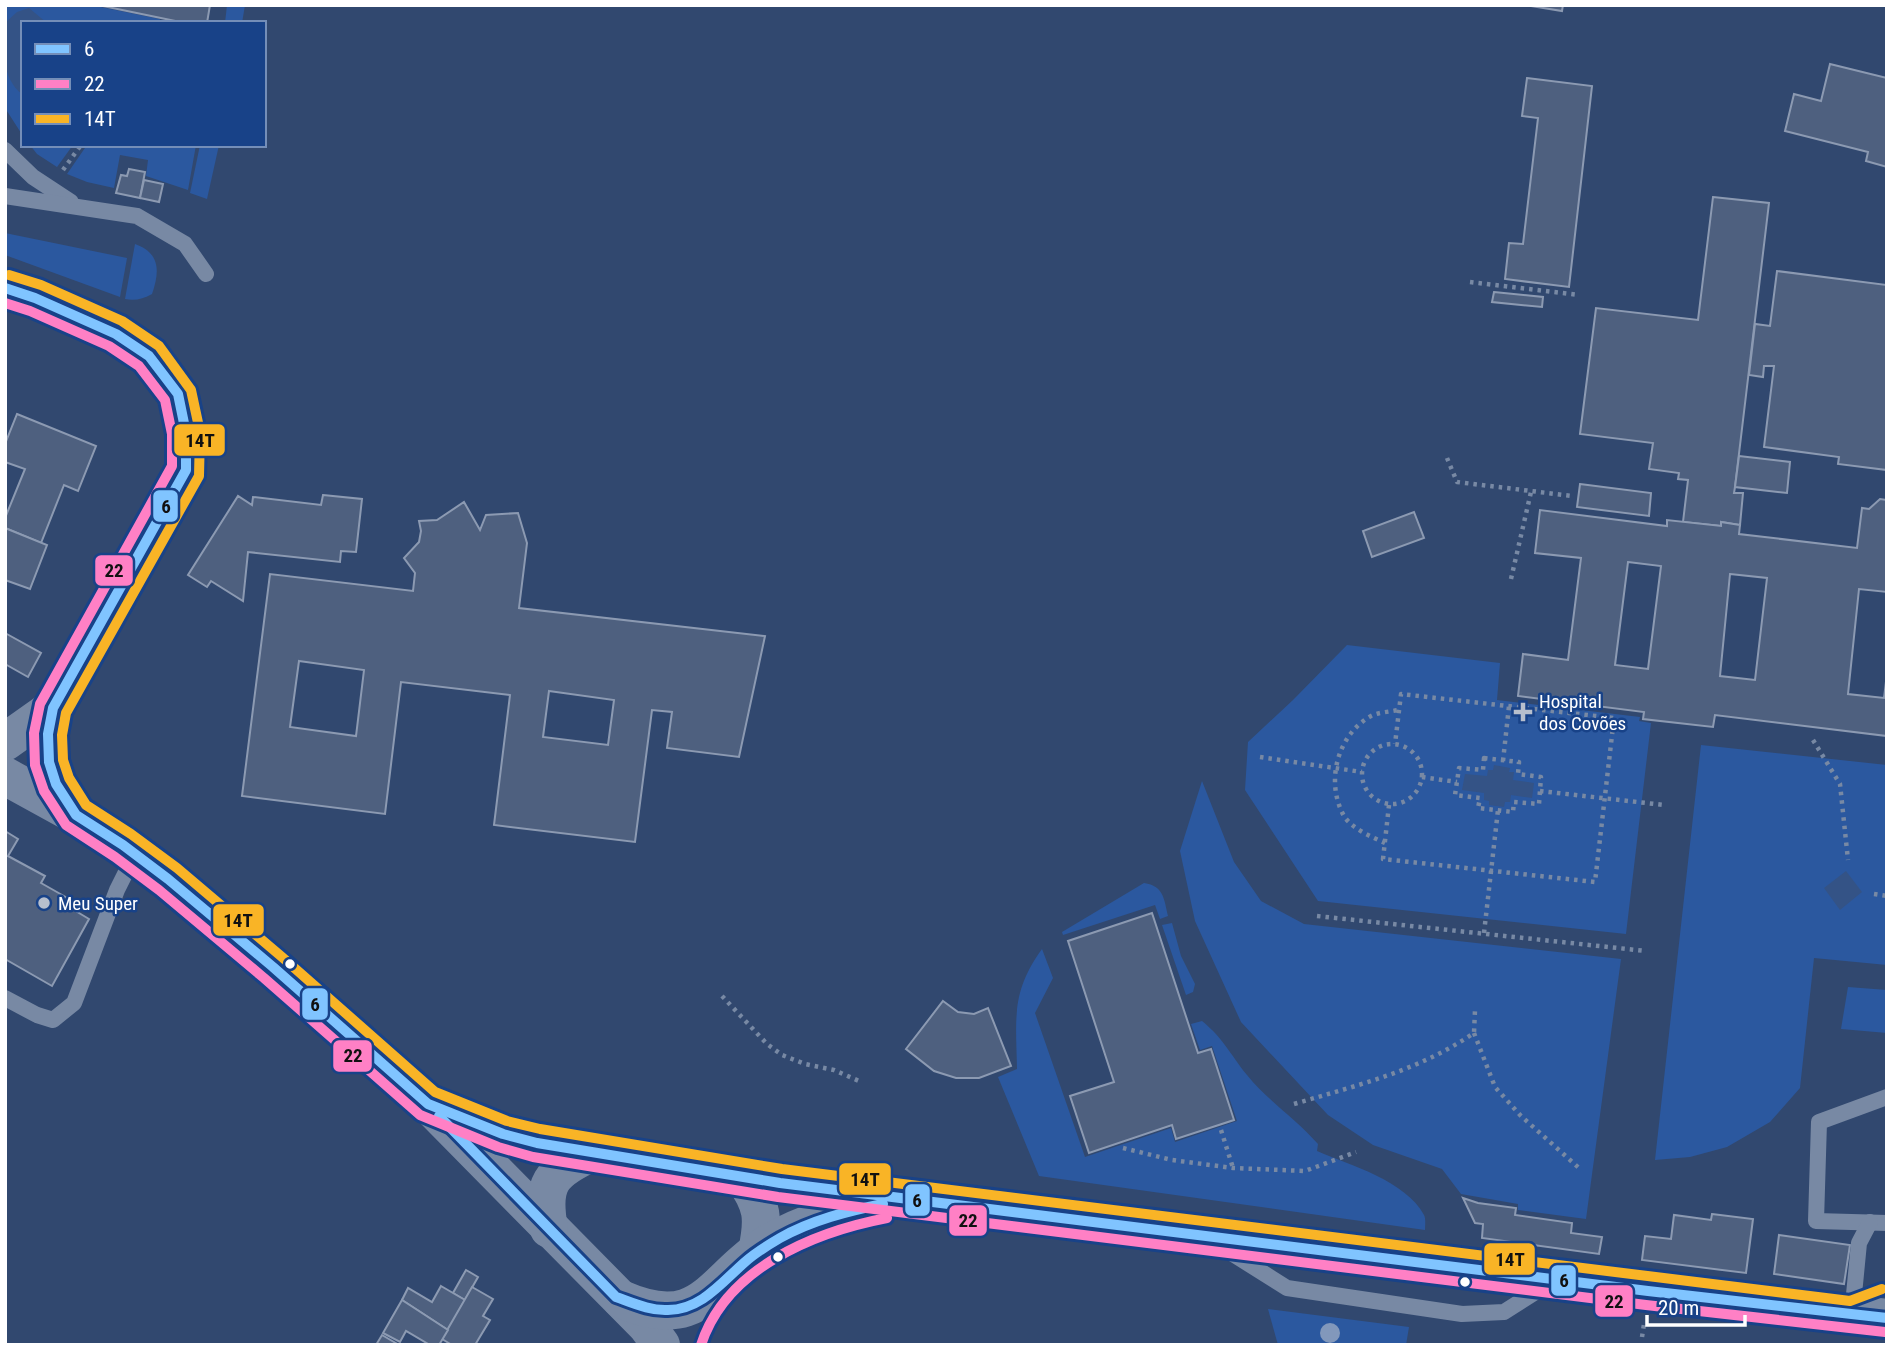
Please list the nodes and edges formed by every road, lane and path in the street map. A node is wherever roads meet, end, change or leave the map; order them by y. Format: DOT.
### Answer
graph roads {
  1 [pos="5,150"];
  2 [pos="5,196"];
  3 [pos="76,206"];
  4 [pos="206,274"];
  5 [pos="1470,282"];
  6 [pos="5,288"];
  7 [pos="1579,295"];
  8 [pos="1447,458"];
  9 [pos="1531,492"];
  10 [pos="1572,496"];
  11 [pos="1511,579"];
  12 [pos="1509,706"];
  13 [pos="53,708"];
  14 [pos="1398,710"];
  15 [pos="1813,740"];
  16 [pos="5,742"];
  17 [pos="1395,744"];
  18 [pos="1260,757"];
  19 [pos="1503,761"];
  20 [pos="1335,768"];
  21 [pos="1362,772"];
  22 [pos="5,776"];
  23 [pos="1422,778"];
  24 [pos="1457,782"];
  25 [pos="1540,790"];
  26 [pos="1605,798"];
  27 [pos="1389,805"];
  28 [pos="1664,805"];
  29 [pos="1498,810"];
  30 [pos="76,815"];
  31 [pos="1385,843"];
  32 [pos="135,854"];
  33 [pos="1848,860"];
  34 [pos="1491,871"];
  35 [pos="1874,894"];
  36 [pos="1887,896"];
  37 [pos="1317,916"];
  38 [pos="1484,933"];
  39 [pos="1646,951"];
  40 [pos="722,996"];
  41 [pos="5,998"];
  42 [pos="1475,1010"];
  43 [pos="1474,1033"];
  44 [pos="859,1081"];
  45 [pos="1887,1097"];
  46 [pos="428,1104"];
  47 [pos="1294,1104"];
  48 [pos="1221,1130"];
  49 [pos="1123,1148"];
  50 [pos="1356,1152"];
  51 [pos="591,1153"];
  52 [pos="1233,1168"];
  53 [pos="1579,1168"];
  54 [pos="743,1177"];
  55 [pos="911,1199"];
  56 [pos="1870,1223"];
  57 [pos="1887,1223"];
  58 [pos="549,1229"];
  59 [pos="757,1252"];
  60 [pos="709,1296"];
  61 [pos="616,1297"];
  62 [pos="1875,1312"];
  63 [pos="661,1345"];
  64 [pos="686,1345"];
  1 -- 3 [label="lane"];
  2 -- 3 [label="lane"];
  3 -- 4 [label="lane"];
  5 -- 7 [label="path"];
  6 -- 13 [label="street"];
  8 -- 9 [label="path"];
  9 -- 10 [label="path"];
  9 -- 11 [label="path"];
  12 -- 14 [label="path"];
  12 -- 19 [label="path"];
  12 -- 26 [label="path"];
  13 -- 16 [label="street"];
  13 -- 30 [label="street"];
  14 -- 17 [label="path"];
  14 -- 20 [label="path"];
  15 -- 33 [label="path"];
  17 -- 21 [label="path"];
  17 -- 23 [label="path"];
  18 -- 20 [label="path"];
  19 -- 24 [label="path"];
  19 -- 25 [label="path"];
  20 -- 21 [label="path"];
  20 -- 31 [label="path"];
  21 -- 27 [label="path"];
  22 -- 30 [label="street"];
  23 -- 24 [label="path"];
  23 -- 27 [label="path"];
  24 -- 29 [label="path"];
  25 -- 26 [label="path"];
  25 -- 29 [label="path"];
  26 -- 28 [label="path"];
  26 -- 34 [label="path"];
  27 -- 31 [label="path"];
  29 -- 34 [label="path"];
  30 -- 32 [label="street"];
  31 -- 34 [label="path"];
  32 -- 41 [label="lane"];
  32 -- 46 [label="street"];
  34 -- 38 [label="path"];
  35 -- 36 [label="path"];
  37 -- 38 [label="path"];
  38 -- 39 [label="path"];
  40 -- 44 [label="path"];
  42 -- 43 [label="path"];
  43 -- 47 [label="path"];
  43 -- 53 [label="path"];
  45 -- 56 [label="lane"];
  46 -- 51 [label="street"];
  46 -- 58 [label="street"];
  48 -- 52 [label="path"];
  49 -- 52 [label="path"];
  50 -- 52 [label="path"];
  51 -- 54 [label="street"];
  51 -- 58 [label="street"];
  54 -- 55 [label="street"];
  54 -- 59 [label="street"];
  55 -- 59 [label="street"];
  55 -- 62 [label="street"];
  56 -- 57 [label="lane"];
  56 -- 62 [label="lane"];
  58 -- 61 [label="street"];
  59 -- 60 [label="street"];
  60 -- 61 [label="street"];
  60 -- 64 [label="street"];
  61 -- 63 [label="street"];
}
